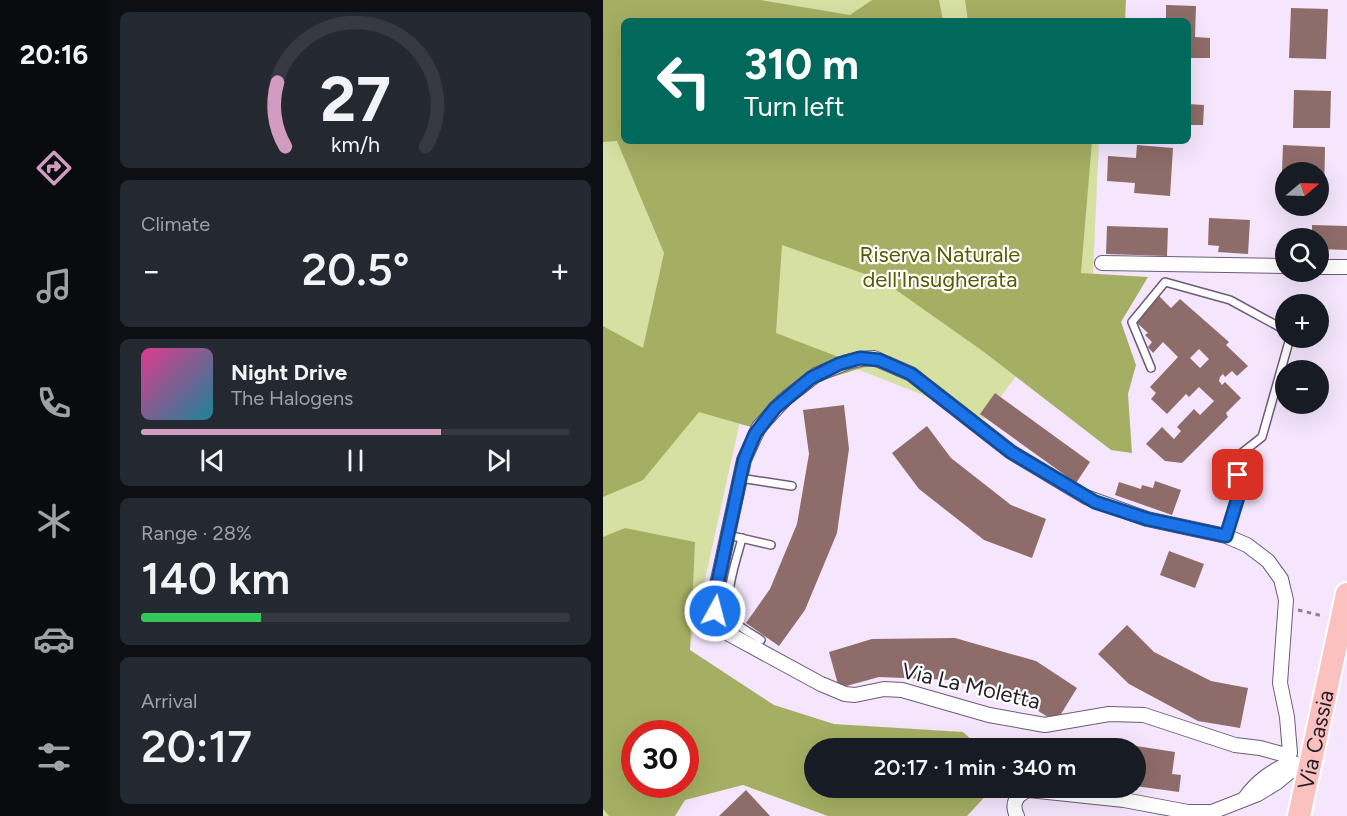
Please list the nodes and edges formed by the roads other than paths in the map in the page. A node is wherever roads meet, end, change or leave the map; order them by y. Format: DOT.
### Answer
graph roads {
  1 [pos="1102,263"];
  2 [pos="1275,266"];
  3 [pos="1329,267"];
  4 [pos="1347,267"];
  5 [pos="1275,325"];
  6 [pos="1287,348"];
  7 [pos="1151,368"];
  8 [pos="740,478"];
  9 [pos="792,486"];
  10 [pos="728,535"];
  11 [pos="1226,536"];
  12 [pos="742,538"];
  13 [pos="771,544"];
  14 [pos="1347,594"];
  15 [pos="761,639"];
  16 [pos="1297,759"];
  17 [pos="1017,816"];
  18 [pos="1299,816"];
  1 -- 2 [label="street"];
  3 -- 4 [label="street"];
  5 -- 7 [label="lane"];
  6 -- 11 [label="lane"];
  8 -- 9 [label="lane"];
  8 -- 10 [label="street, Via La Moletta"];
  8 -- 11 [label="street, Via La Moletta"];
  10 -- 12 [label="lane"];
  10 -- 16 [label="street, Via La Moletta"];
  11 -- 16 [label="street, Via La Moletta"];
  12 -- 13 [label="lane"];
  12 -- 15 [label="lane"];
  14 -- 16 [label="main road, Via Cassia"];
  16 -- 17 [label="street"];
  16 -- 18 [label="main road, Via Cassia"];
}
